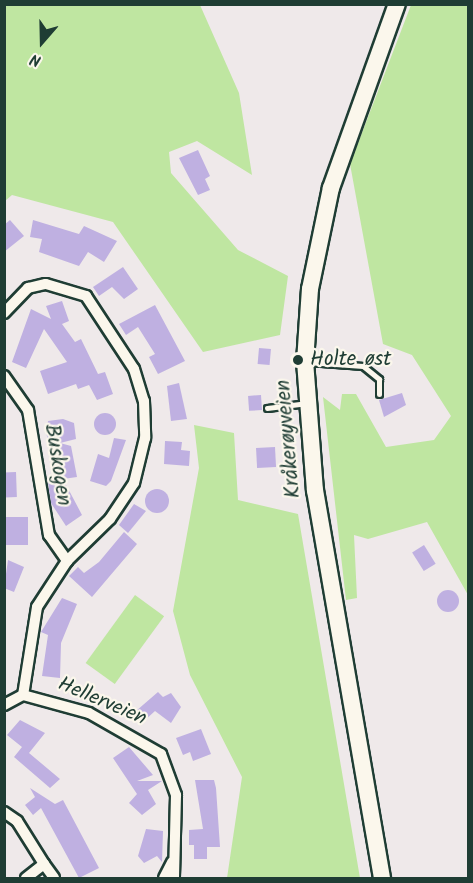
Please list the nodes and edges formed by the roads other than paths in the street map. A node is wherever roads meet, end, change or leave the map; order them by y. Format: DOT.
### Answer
graph roads {
  1 [pos="397,4"];
  2 [pos="4,313"];
  3 [pos="305,362"];
  4 [pos="4,376"];
  5 [pos="379,394"];
  6 [pos="306,403"];
  7 [pos="267,408"];
  8 [pos="67,561"];
  9 [pos="23,695"];
  10 [pos="4,705"];
  11 [pos="4,812"];
  12 [pos="174,860"];
  13 [pos="44,864"];
  14 [pos="26,879"];
  15 [pos="54,879"];
  16 [pos="164,879"];
  17 [pos="174,879"];
  18 [pos="382,879"];
  1 -- 3 [label="main road, Kråkerøyveien"];
  2 -- 8 [label="street"];
  3 -- 5 [label="lane"];
  3 -- 6 [label="main road, Kråkerøyveien"];
  4 -- 8 [label="street, Buskogen"];
  6 -- 7 [label="lane"];
  6 -- 18 [label="main road, Kråkerøyveien"];
  8 -- 9 [label="street"];
  9 -- 10 [label="street"];
  9 -- 12 [label="street, Hellerveien"];
  11 -- 13 [label="street"];
  12 -- 16 [label="street, Hellerveien"];
  12 -- 17 [label="street, Hellerveien"];
  13 -- 14 [label="street"];
  13 -- 15 [label="street"];
}
